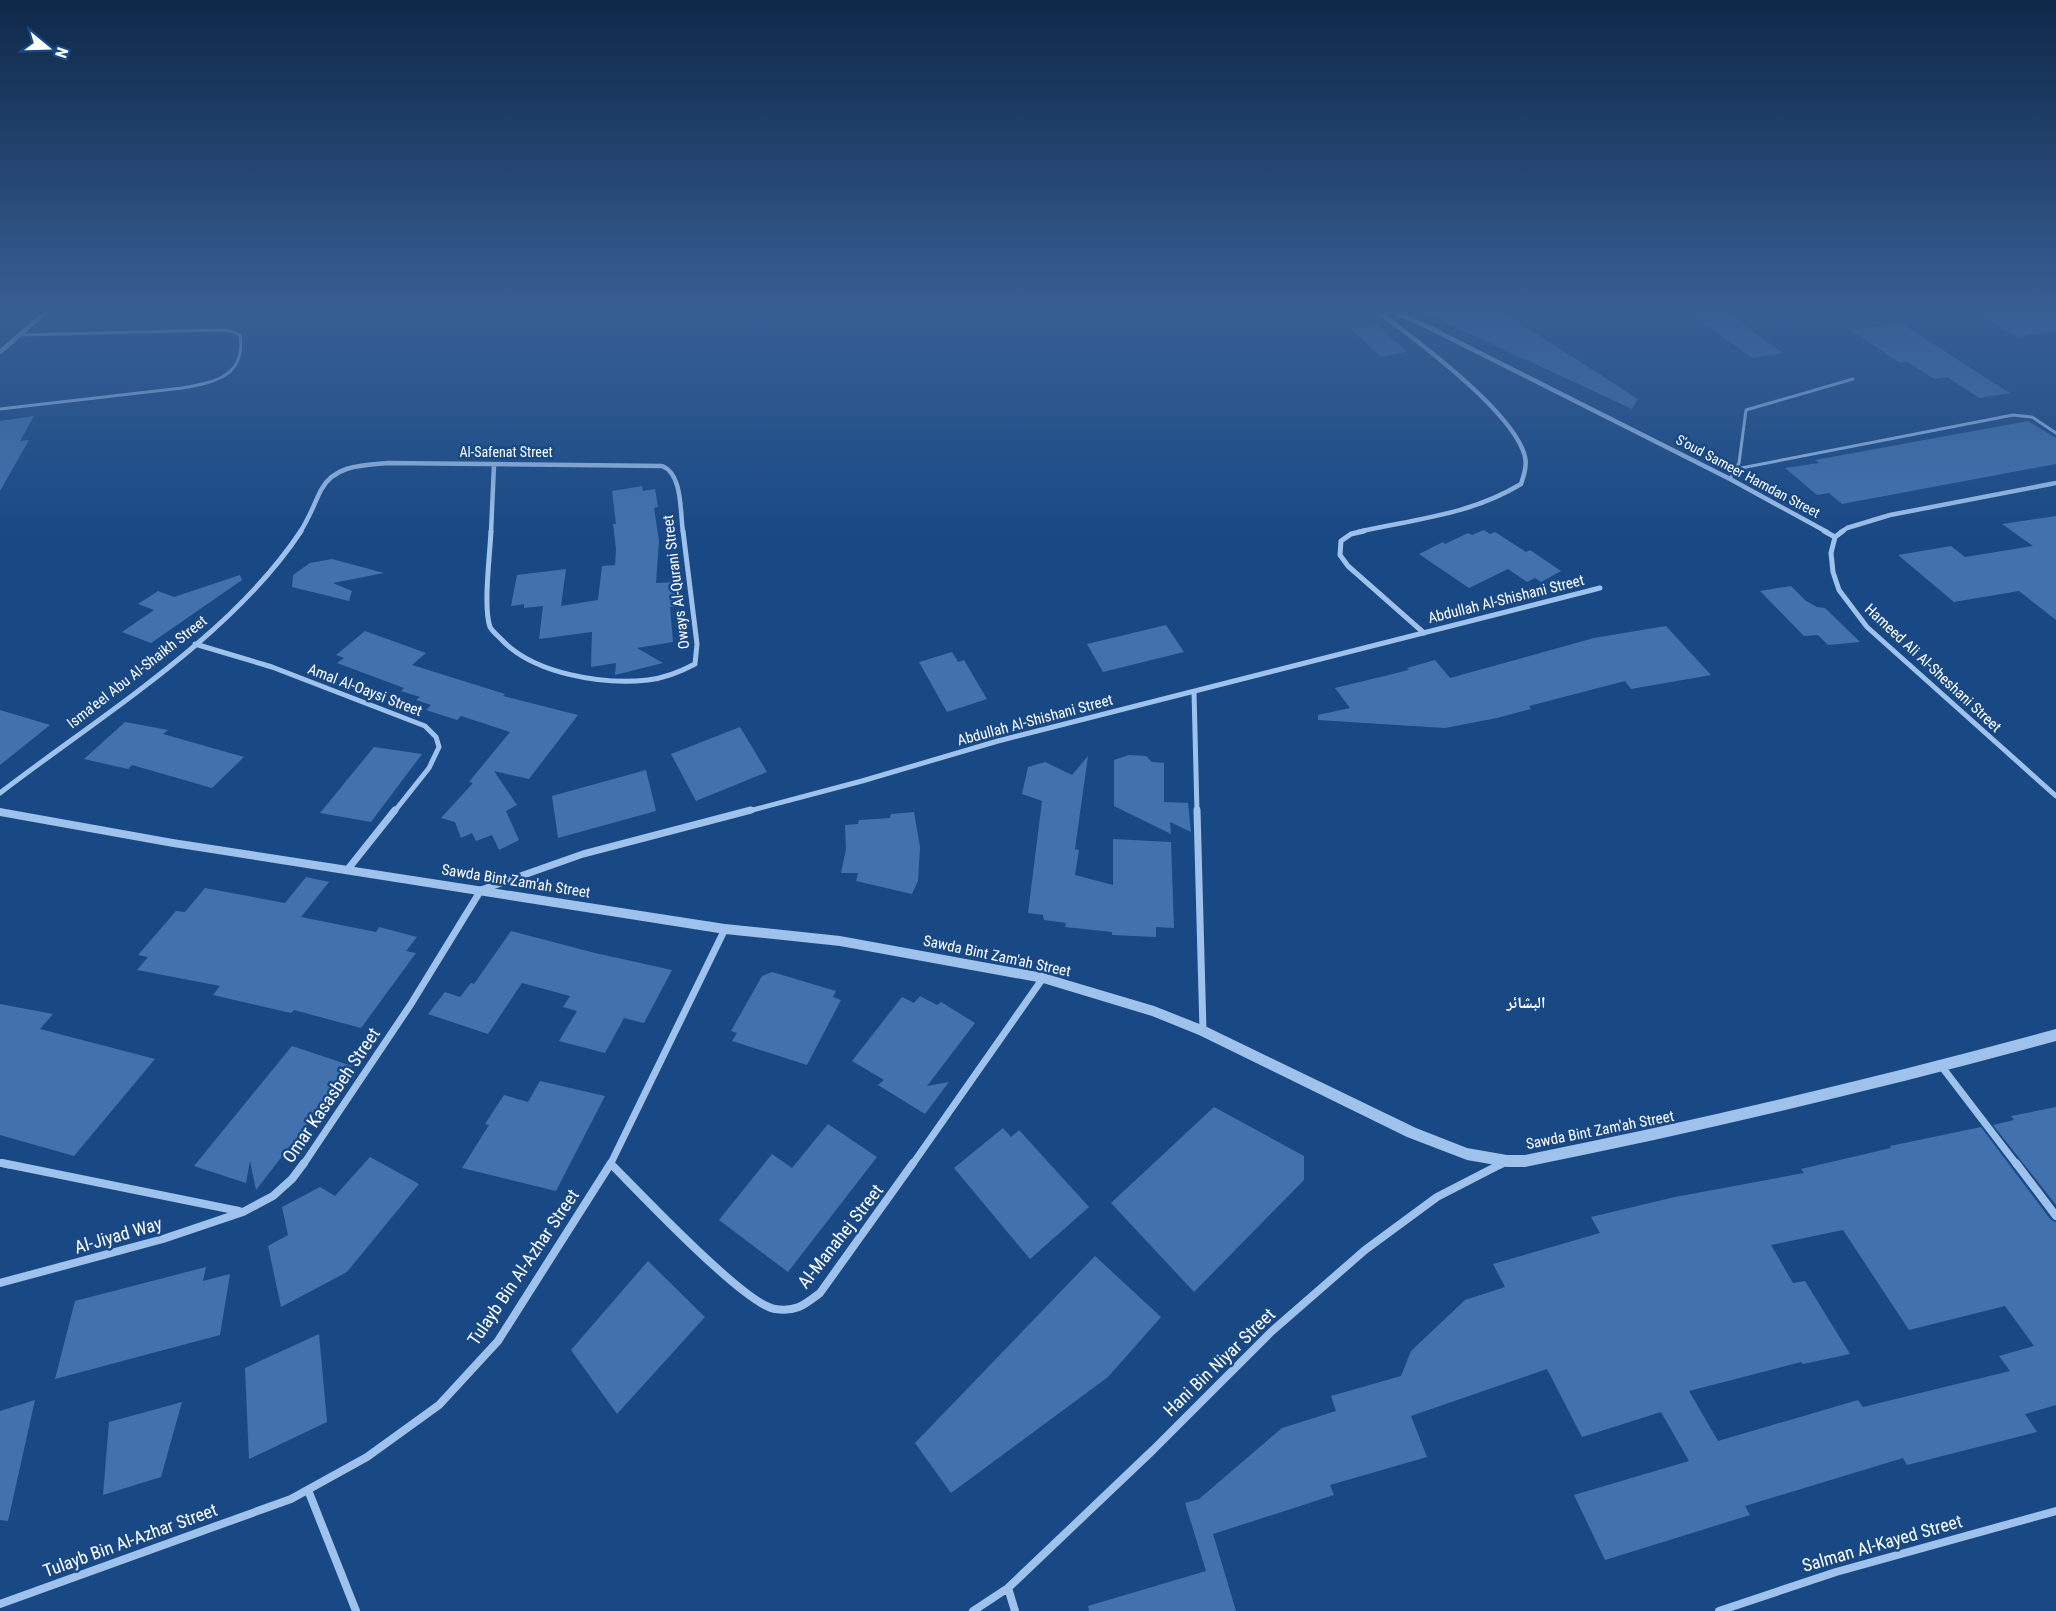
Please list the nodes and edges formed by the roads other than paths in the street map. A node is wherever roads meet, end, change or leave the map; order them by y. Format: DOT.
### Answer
graph roads {
  1 [pos="191,386"];
  2 [pos="1468,386"];
  3 [pos="1546,386"];
  4 [pos="1831,386"];
  5 [pos="0,409"];
  6 [pos="2056,433"];
  7 [pos="494,465"];
  8 [pos="1736,469"];
  9 [pos="338,471"];
  10 [pos="673,471"];
  11 [pos="1730,479"];
  12 [pos="2056,483"];
  13 [pos="1835,537"];
  14 [pos="1600,588"];
  15 [pos="1424,633"];
  16 [pos="195,644"];
  17 [pos="1194,692"];
  18 [pos="0,793"];
  19 [pos="2056,796"];
  20 [pos="0,812"];
  21 [pos="348,869"];
  22 [pos="481,890"];
  23 [pos="725,929"];
  24 [pos="1043,978"];
  25 [pos="1203,1031"];
  26 [pos="2056,1035"];
  27 [pos="1942,1067"];
  28 [pos="1507,1161"];
  29 [pos="0,1163"];
  30 [pos="611,1164"];
  31 [pos="243,1212"];
  32 [pos="2056,1216"];
  33 [pos="0,1283"];
  34 [pos="308,1490"];
  35 [pos="2056,1511"];
  36 [pos="1008,1588"];
  37 [pos="0,1604"];
  38 [pos="356,1611"];
  39 [pos="973,1611"];
  40 [pos="1015,1611"];
  41 [pos="1719,1611"];
  1 -- 5 [label="lane"];
  2 -- 15 [label="street"];
  3 -- 11 [label="street, S'oud Sameer Hamdan Street"];
  4 -- 8 [label="lane"];
  6 -- 8 [label="lane"];
  7 -- 9 [label="street, Al-Safenat Street"];
  7 -- 10 [label="street, Al-Safenat Street"];
  7 -- 10 [label="street, Oways Al-Qurani Street"];
  8 -- 11 [label="lane"];
  9 -- 16 [label="street, Isma'eel Abu Al-Shaikh Street"];
  11 -- 13 [label="street, S'oud Sameer Hamdan Street"];
  12 -- 13 [label="street"];
  13 -- 19 [label="street, Hameed Ali Al-Sheshani Street"];
  14 -- 15 [label="street, Abdullah Al-Shishani Street"];
  15 -- 17 [label="street, Abdullah Al-Shishani Street"];
  16 -- 18 [label="street, Isma'eel Abu Al-Shaikh Street"];
  16 -- 21 [label="street, Amal Al-Oaysi Street"];
  17 -- 22 [label="street, Abdullah Al-Shishani Street"];
  17 -- 25 [label="street"];
  20 -- 21 [label="street, Sawda Bint Zam'ah Street"];
  21 -- 22 [label="street, Sawda Bint Zam'ah Street"];
  22 -- 23 [label="street, Sawda Bint Zam'ah Street"];
  22 -- 31 [label="street, Omar Kasasbeh Street"];
  23 -- 24 [label="street, Sawda Bint Zam'ah Street"];
  23 -- 30 [label="street, Tulayb Bin Al-Azhar Street"];
  24 -- 25 [label="street, Sawda Bint Zam'ah Street"];
  24 -- 30 [label="street, Al-Manahej Street"];
  25 -- 28 [label="street, Sawda Bint Zam'ah Street"];
  26 -- 27 [label="street, Sawda Bint Zam'ah Street"];
  27 -- 28 [label="street, Sawda Bint Zam'ah Street"];
  27 -- 32 [label="street"];
  28 -- 36 [label="street, Hani Bin Niyar Street"];
  29 -- 31 [label="street"];
  30 -- 34 [label="street, Tulayb Bin Al-Azhar Street"];
  31 -- 33 [label="street, Al-Jiyad Way"];
  34 -- 37 [label="street, Tulayb Bin Al-Azhar Street"];
  34 -- 38 [label="street"];
  35 -- 41 [label="street, Salman Al-Kayed Street"];
  36 -- 39 [label="street, Hani Bin Niyar Street"];
  36 -- 40 [label="street"];
}
